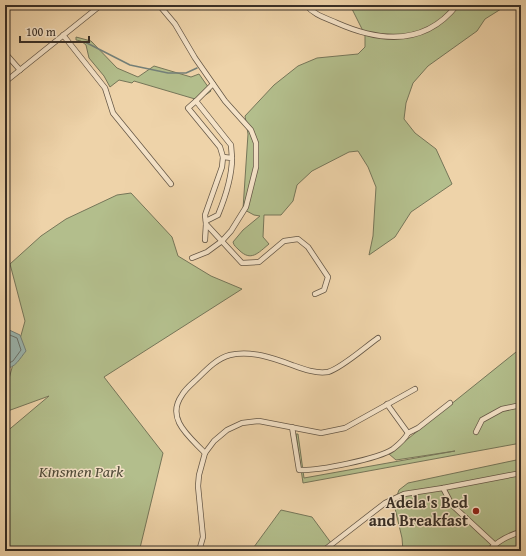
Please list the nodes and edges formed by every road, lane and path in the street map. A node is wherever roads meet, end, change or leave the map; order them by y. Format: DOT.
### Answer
graph roads {
  1 [pos="101,5"];
  2 [pos="159,5"];
  3 [pos="306,5"];
  4 [pos="457,5"];
  5 [pos="63,35"];
  6 [pos="5,53"];
  7 [pos="20,70"];
  8 [pos="5,82"];
  9 [pos="213,84"];
  10 [pos="196,102"];
  11 [pos="223,158"];
  12 [pos="232,158"];
  13 [pos="171,184"];
  14 [pos="206,222"];
  15 [pos="205,240"];
  16 [pos="222,241"];
  17 [pos="192,258"];
  18 [pos="315,294"];
  19 [pos="378,338"];
  20 [pos="415,389"];
  21 [pos="450,403"];
  22 [pos="387,404"];
  23 [pos="521,405"];
  24 [pos="292,427"];
  25 [pos="476,432"];
  26 [pos="408,433"];
  27 [pos="206,453"];
  28 [pos="521,473"];
  29 [pos="443,488"];
  30 [pos="521,532"];
  31 [pos="494,544"];
  32 [pos="199,551"];
  33 [pos="323,551"];
  34 [pos="488,551"];
  1 -- 5 [label="street"];
  2 -- 9 [label="street"];
  3 -- 4 [label="street"];
  5 -- 7 [label="street"];
  5 -- 13 [label="street"];
  6 -- 7 [label="street"];
  7 -- 8 [label="street"];
  9 -- 10 [label="street"];
  9 -- 16 [label="street"];
  10 -- 11 [label="street"];
  10 -- 12 [label="street"];
  11 -- 12 [label="street"];
  11 -- 14 [label="street"];
  12 -- 14 [label="street"];
  14 -- 15 [label="street"];
  14 -- 16 [label="street"];
  16 -- 17 [label="street"];
  16 -- 18 [label="street"];
  19 -- 27 [label="street"];
  20 -- 22 [label="street"];
  21 -- 26 [label="street"];
  22 -- 24 [label="street"];
  22 -- 26 [label="street"];
  23 -- 25 [label="street"];
  24 -- 26 [label="street"];
  24 -- 27 [label="street"];
  27 -- 32 [label="street"];
  28 -- 29 [label="street"];
  29 -- 31 [label="street"];
  29 -- 33 [label="street"];
  30 -- 31 [label="street"];
  31 -- 34 [label="street"];
}
